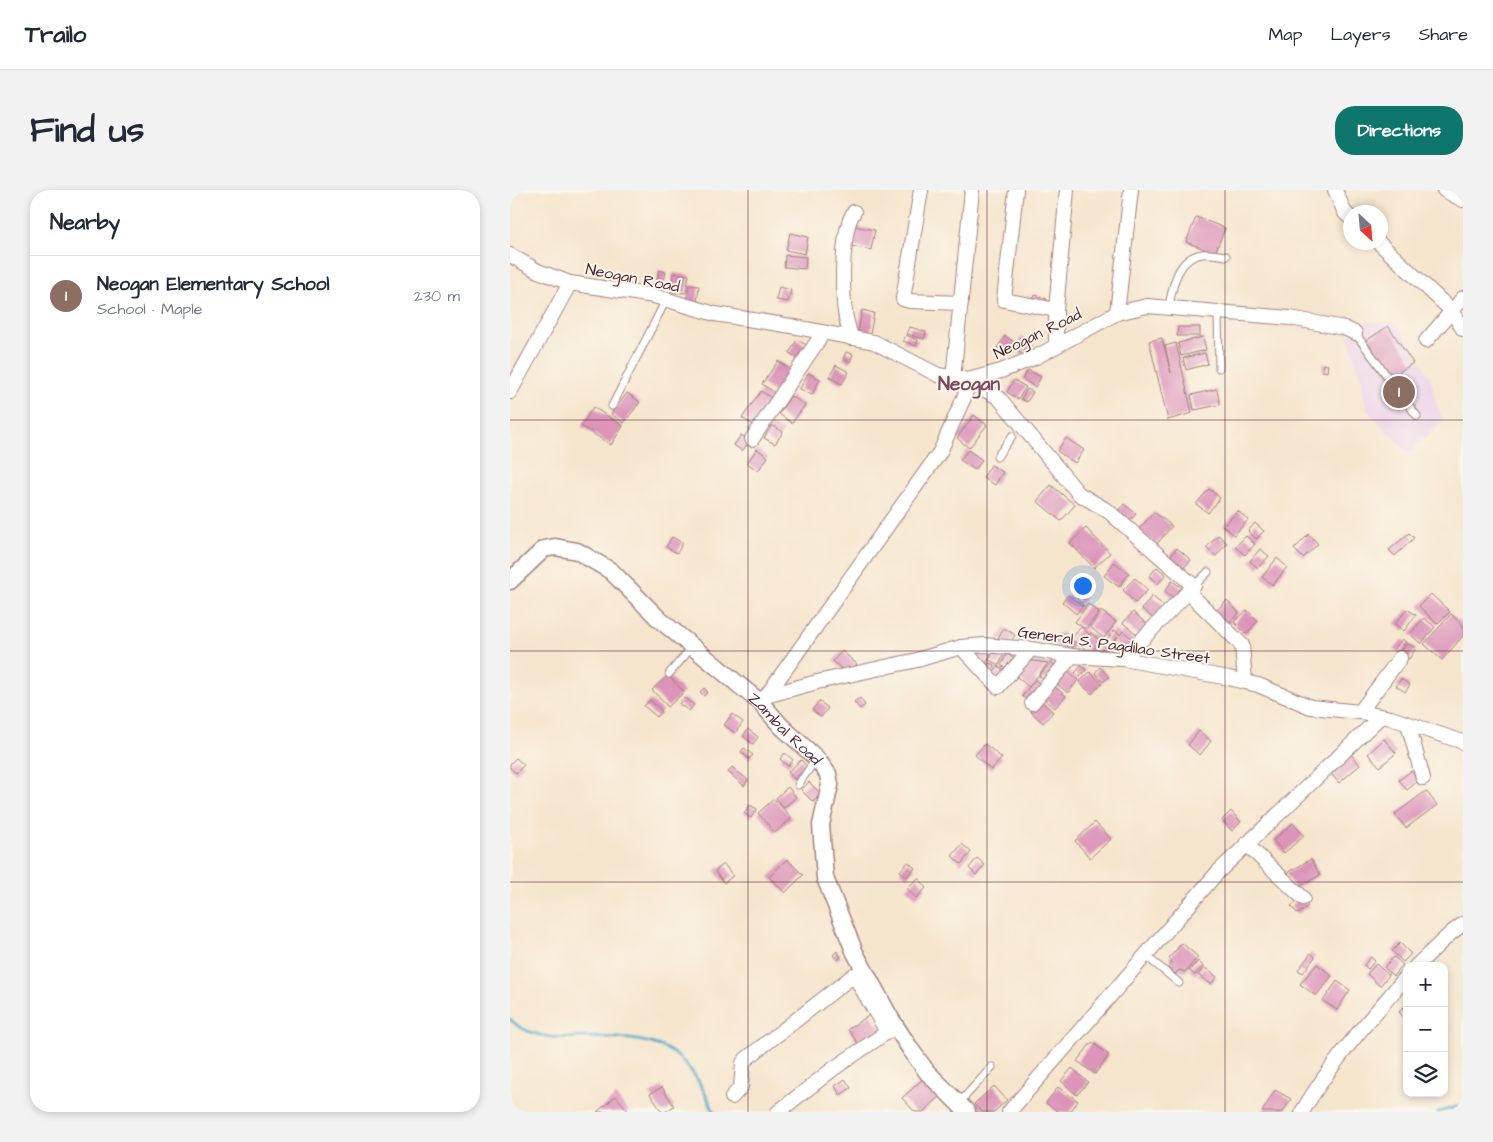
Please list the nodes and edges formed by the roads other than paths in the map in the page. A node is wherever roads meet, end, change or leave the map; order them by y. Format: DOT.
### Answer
graph roads {
  1 [pos="921,190"];
  2 [pos="972,190"];
  3 [pos="1016,190"];
  4 [pos="1067,190"];
  5 [pos="1131,190"];
  6 [pos="1335,190"];
  7 [pos="1444,190"];
  8 [pos="1463,200"];
  9 [pos="1343,208"];
  10 [pos="854,212"];
  11 [pos="1387,250"];
  12 [pos="510,255"];
  13 [pos="1226,256"];
  14 [pos="570,283"];
  15 [pos="1463,298"];
  16 [pos="666,300"];
  17 [pos="961,303"];
  18 [pos="1169,308"];
  19 [pos="1056,310"];
  20 [pos="1452,311"];
  21 [pos="1117,313"];
  22 [pos="1218,313"];
  23 [pos="1463,329"];
  24 [pos="823,333"];
  25 [pos="1355,333"];
  26 [pos="851,338"];
  27 [pos="1426,341"];
  28 [pos="1056,346"];
  29 [pos="1219,368"];
  30 [pos="953,379"];
  31 [pos="968,380"];
  32 [pos="510,392"];
  33 [pos="612,406"];
  34 [pos="1417,416"];
  35 [pos="1012,436"];
  36 [pos="752,439"];
  37 [pos="997,457"];
  38 [pos="1208,572"];
  39 [pos="510,581"];
  40 [pos="1191,590"];
  41 [pos="693,647"];
  42 [pos="961,647"];
  43 [pos="1031,649"];
  44 [pos="1072,656"];
  45 [pos="1400,658"];
  46 [pos="1124,659"];
  47 [pos="669,674"];
  48 [pos="1246,681"];
  49 [pos="764,699"];
  50 [pos="1032,703"];
  51 [pos="1360,712"];
  52 [pos="1380,717"];
  53 [pos="1408,724"];
  54 [pos="1463,742"];
  55 [pos="816,758"];
  56 [pos="1423,778"];
  57 [pos="798,785"];
  58 [pos="1246,844"];
  59 [pos="1303,898"];
  60 [pos="1463,924"];
  61 [pos="1146,956"];
  62 [pos="1420,962"];
  63 [pos="1403,981"];
  64 [pos="1180,983"];
  65 [pos="892,1029"];
  66 [pos="992,1067"];
  67 [pos="732,1097"];
  68 [pos="963,1108"];
  69 [pos="778,1112"];
  70 [pos="1009,1112"];
  71 [pos="1302,1112"];
  1 -- 17 [label="street"];
  2 -- 17 [label="street"];
  3 -- 19 [label="street"];
  4 -- 19 [label="street"];
  5 -- 21 [label="street"];
  6 -- 9 [label="street"];
  7 -- 8 [label="street"];
  10 -- 26 [label="street"];
  11 -- 20 [label="street"];
  12 -- 14 [label="street, Neogan Road"];
  13 -- 18 [label="lane"];
  14 -- 16 [label="street, Neogan Road"];
  14 -- 32 [label="street"];
  15 -- 20 [label="street"];
  16 -- 24 [label="street, Neogan Road"];
  16 -- 33 [label="lane"];
  17 -- 30 [label="street"];
  18 -- 21 [label="street, Neogan Road"];
  18 -- 22 [label="street, Neogan Road"];
  19 -- 28 [label="street"];
  20 -- 23 [label="street"];
  20 -- 27 [label="street"];
  21 -- 28 [label="street, Neogan Road"];
  22 -- 25 [label="street, Neogan Road"];
  22 -- 29 [label="lane"];
  24 -- 26 [label="street, Neogan Road"];
  24 -- 36 [label="street"];
  25 -- 34 [label="lane"];
  26 -- 30 [label="street, Neogan Road"];
  28 -- 31 [label="street, Neogan Road"];
  30 -- 31 [label="street, Neogan Road"];
  31 -- 40 [label="street"];
  31 -- 49 [label="street"];
  35 -- 37 [label="lane"];
  38 -- 40 [label="lane"];
  39 -- 41 [label="street, Zambal Road"];
  40 -- 46 [label="street"];
  40 -- 48 [label="street"];
  41 -- 47 [label="lane"];
  41 -- 49 [label="street, Zambal Road"];
  42 -- 43 [label="street, General S. Pagdilao Street"];
  42 -- 43 [label="street"];
  42 -- 49 [label="street, General S. Pagdilao Street"];
  43 -- 44 [label="street, General S. Pagdilao Street"];
  44 -- 46 [label="street, General S. Pagdilao Street"];
  44 -- 50 [label="street"];
  45 -- 51 [label="street"];
  46 -- 48 [label="street, General S. Pagdilao Street"];
  48 -- 51 [label="street, General S. Pagdilao Street"];
  49 -- 55 [label="street, Zambal Road"];
  51 -- 52 [label="street, General S. Pagdilao Street"];
  52 -- 53 [label="street, General S. Pagdilao Street"];
  52 -- 58 [label="street"];
  53 -- 54 [label="street, General S. Pagdilao Street"];
  53 -- 56 [label="street"];
  55 -- 57 [label="lane"];
  55 -- 65 [label="street, Zambal Road"];
  58 -- 59 [label="street"];
  58 -- 61 [label="street"];
  60 -- 62 [label="street"];
  61 -- 64 [label="lane"];
  61 -- 70 [label="street"];
  63 -- 71 [label="street"];
  65 -- 67 [label="street"];
  65 -- 68 [label="street, Zambal Road"];
  65 -- 69 [label="street"];
  66 -- 68 [label="lane"];
}
